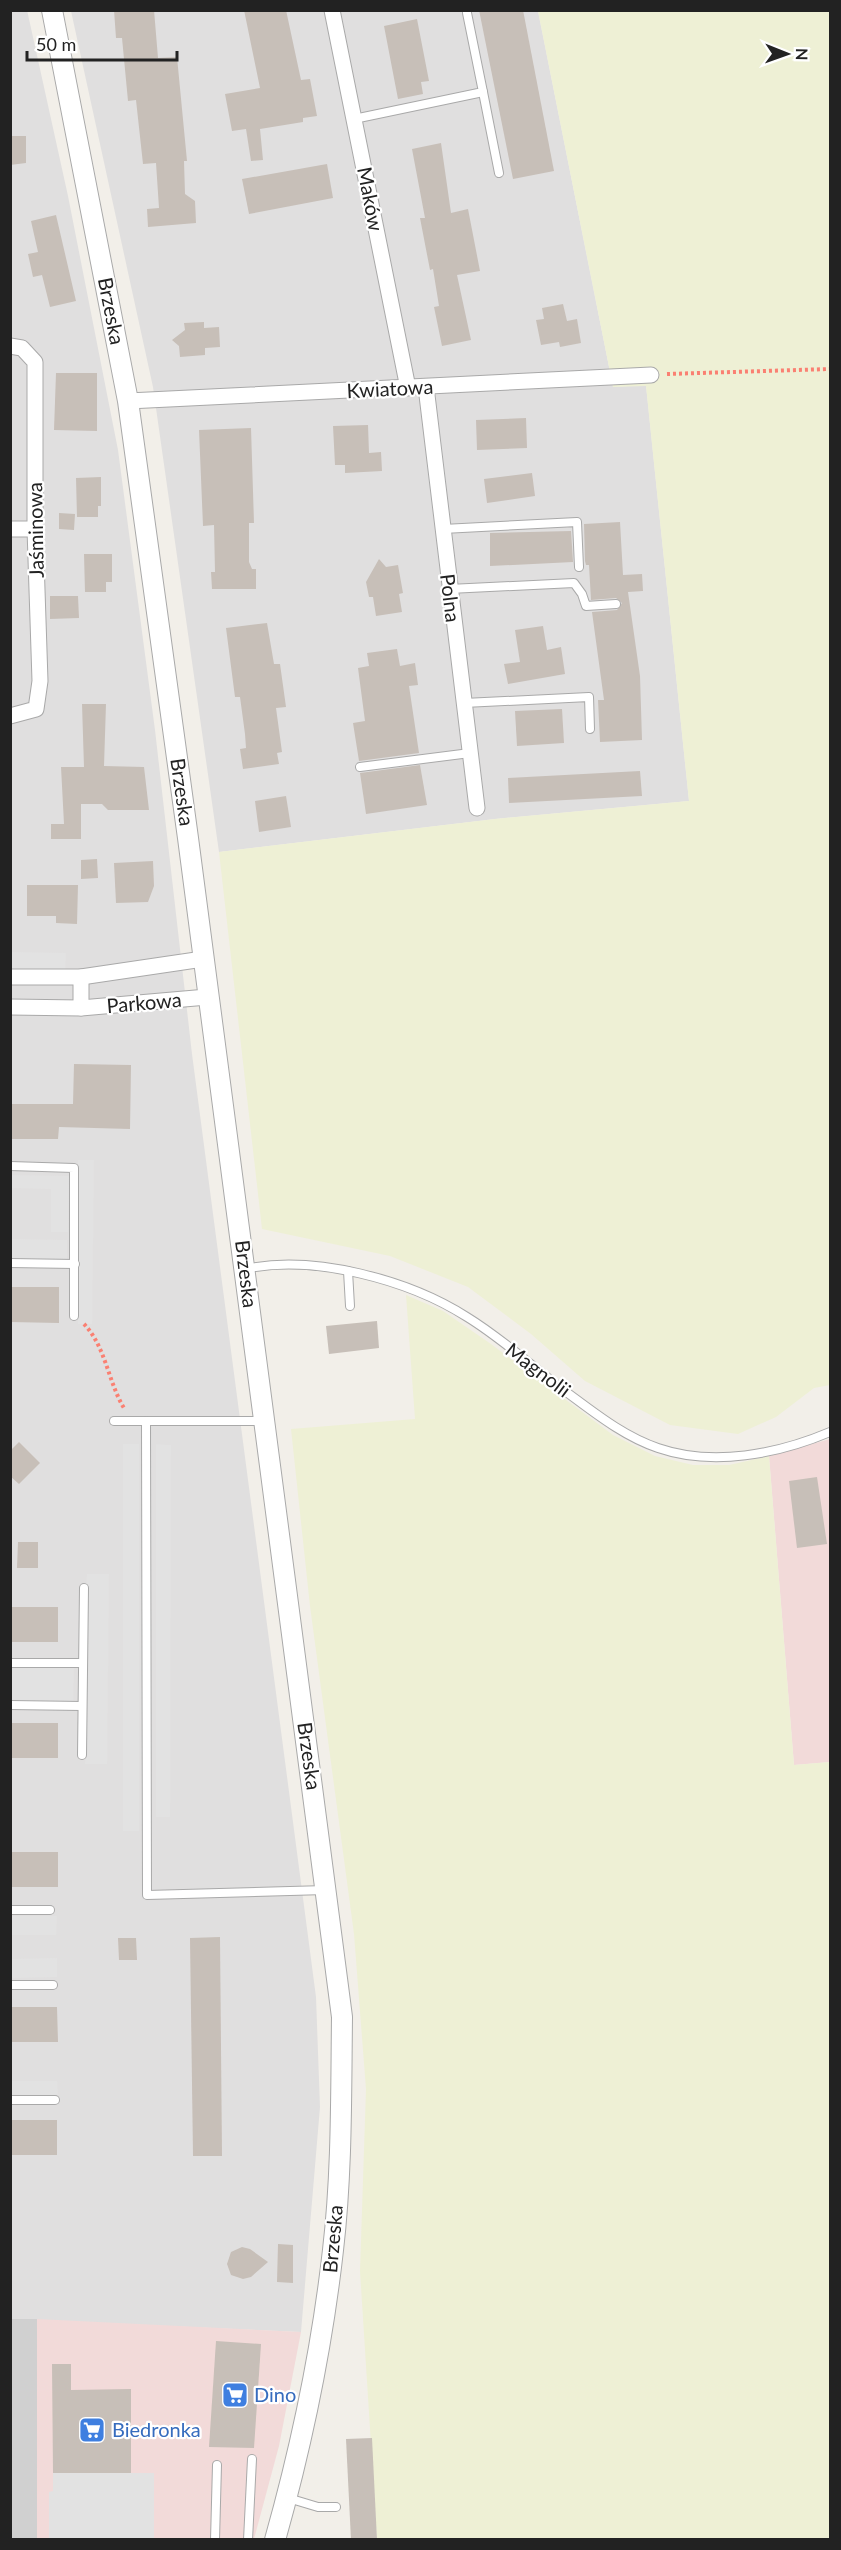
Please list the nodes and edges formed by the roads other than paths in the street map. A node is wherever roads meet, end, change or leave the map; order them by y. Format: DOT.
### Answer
graph roads {
  1 [pos="52,10"];
  2 [pos="332,10"];
  3 [pos="467,13"];
  4 [pos="483,92"];
  5 [pos="354,119"];
  6 [pos="499,173"];
  7 [pos="10,346"];
  8 [pos="651,375"];
  9 [pos="426,387"];
  10 [pos="408,388"];
  11 [pos="128,401"];
  12 [pos="10,529"];
  13 [pos="34,529"];
  14 [pos="441,529"];
  15 [pos="579,567"];
  16 [pos="449,589"];
  17 [pos="616,604"];
  18 [pos="464,703"];
  19 [pos="10,716"];
  20 [pos="590,729"];
  21 [pos="470,753"];
  22 [pos="360,767"];
  23 [pos="477,808"];
  24 [pos="203,959"];
  25 [pos="10,977"];
  26 [pos="81,977"];
  27 [pos="207,997"];
  28 [pos="10,1008"];
  29 [pos="81,1008"];
  30 [pos="10,1166"];
  31 [pos="10,1263"];
  32 [pos="75,1264"];
  33 [pos="245,1269"];
  34 [pos="348,1271"];
  35 [pos="350,1306"];
  36 [pos="74,1316"];
  37 [pos="114,1421"];
  38 [pos="146,1421"];
  39 [pos="263,1421"];
  40 [pos="831,1432"];
  41 [pos="84,1588"];
  42 [pos="10,1663"];
  43 [pos="83,1663"];
  44 [pos="10,1705"];
  45 [pos="82,1706"];
  46 [pos="82,1755"];
  47 [pos="327,1890"];
  48 [pos="10,1910"];
  49 [pos="50,1910"];
  50 [pos="10,1985"];
  51 [pos="53,1985"];
  52 [pos="10,2100"];
  53 [pos="55,2100"];
  54 [pos="252,2458"];
  55 [pos="217,2465"];
  56 [pos="286,2498"];
  57 [pos="336,2507"];
  58 [pos="215,2540"];
  59 [pos="248,2540"];
  60 [pos="275,2540"];
  1 -- 11 [label="street, Brzeska"];
  2 -- 5 [label="street, Maków"];
  3 -- 4 [label="lane"];
  4 -- 5 [label="lane"];
  4 -- 6 [label="lane"];
  5 -- 10 [label="street, Maków"];
  7 -- 13 [label="street, Jaśminowa"];
  8 -- 9 [label="street, Kwiatowa"];
  9 -- 10 [label="street, Kwiatowa"];
  9 -- 14 [label="street, Polna"];
  10 -- 11 [label="street, Kwiatowa"];
  11 -- 24 [label="street, Brzeska"];
  12 -- 13 [label="street"];
  13 -- 19 [label="street, Jaśminowa"];
  14 -- 15 [label="lane"];
  14 -- 16 [label="street, Polna"];
  16 -- 17 [label="lane"];
  16 -- 18 [label="street, Polna"];
  18 -- 20 [label="lane"];
  18 -- 21 [label="street, Polna"];
  21 -- 22 [label="lane"];
  21 -- 23 [label="street, Polna"];
  24 -- 26 [label="street, Parkowa"];
  24 -- 27 [label="street, Brzeska"];
  25 -- 26 [label="street, Parkowa"];
  26 -- 29 [label="street, Parkowa"];
  27 -- 29 [label="street, Parkowa"];
  27 -- 33 [label="street, Brzeska"];
  28 -- 29 [label="street, Parkowa"];
  30 -- 32 [label="lane"];
  31 -- 32 [label="lane"];
  32 -- 36 [label="lane"];
  33 -- 34 [label="lane, Magnolii"];
  33 -- 39 [label="street, Brzeska"];
  34 -- 35 [label="lane"];
  34 -- 40 [label="lane, Magnolii"];
  37 -- 38 [label="lane"];
  38 -- 39 [label="lane"];
  38 -- 47 [label="lane"];
  39 -- 47 [label="street, Brzeska"];
  41 -- 43 [label="lane"];
  42 -- 43 [label="lane"];
  43 -- 45 [label="lane"];
  44 -- 45 [label="lane"];
  45 -- 46 [label="lane"];
  47 -- 56 [label="street, Brzeska"];
  48 -- 49 [label="lane"];
  50 -- 51 [label="lane"];
  52 -- 53 [label="lane"];
  54 -- 59 [label="lane"];
  55 -- 58 [label="lane"];
  56 -- 57 [label="lane"];
  56 -- 60 [label="street, Brzeska"];
}
